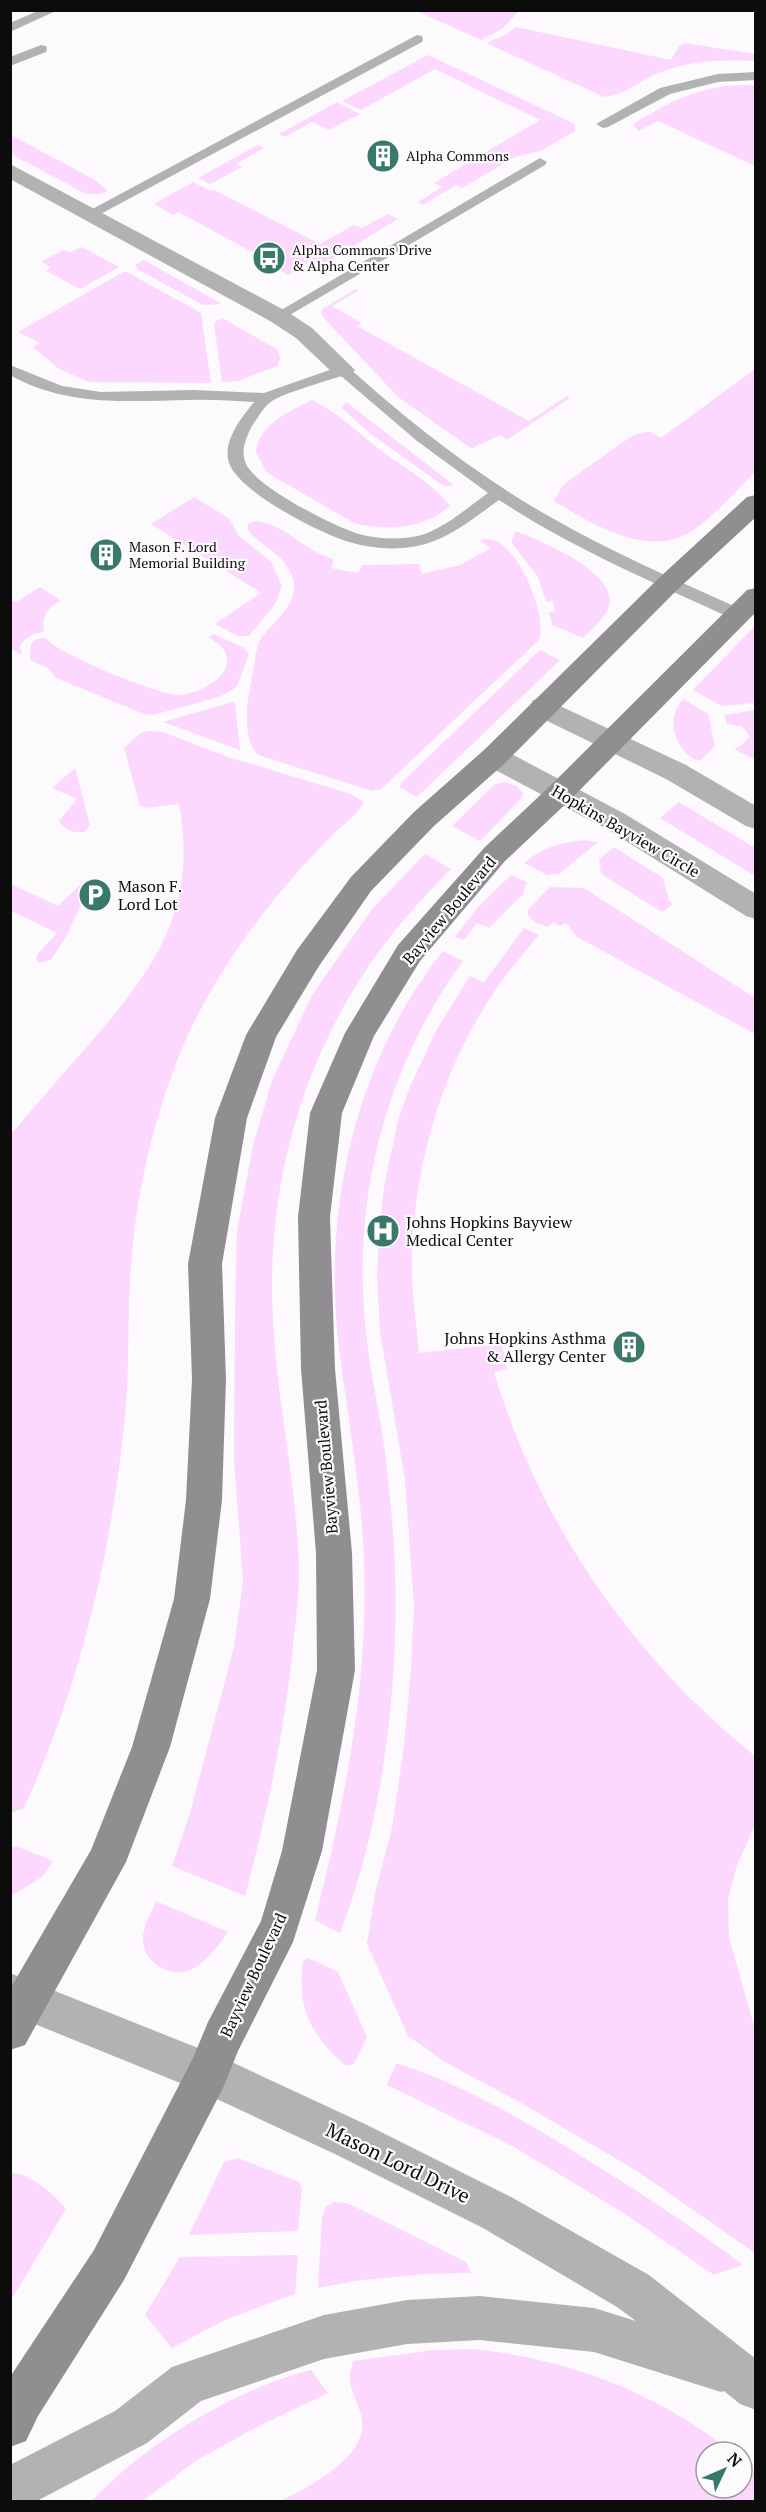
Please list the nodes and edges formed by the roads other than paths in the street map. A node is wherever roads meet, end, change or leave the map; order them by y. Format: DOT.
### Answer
graph roads {
  1 [pos="52,10"];
  2 [pos="10,28"];
  3 [pos="417,39"];
  4 [pos="10,51"];
  5 [pos="10,62"];
  6 [pos="756,76"];
  7 [pos="603,124"];
  8 [pos="540,162"];
  9 [pos="10,170"];
  10 [pos="90,214"];
  11 [pos="278,316"];
  12 [pos="10,369"];
  13 [pos="342,370"];
  14 [pos="266,399"];
  15 [pos="500,492"];
  16 [pos="756,503"];
  17 [pos="669,583"];
  18 [pos="746,605"];
  19 [pos="543,707"];
  20 [pos="611,741"];
  21 [pos="494,757"];
  22 [pos="561,792"];
  23 [pos="756,819"];
  24 [pos="756,908"];
  25 [pos="17,2008"];
  26 [pos="208,2073"];
  27 [pos="749,2382"];
  28 [pos="10,2425"];
  29 [pos="10,2490"];
  1 -- 2 [label="lane"];
  3 -- 10 [label="lane"];
  4 -- 5 [label="lane"];
  6 -- 7 [label="lane"];
  8 -- 11 [label="lane"];
  9 -- 10 [label="street"];
  10 -- 11 [label="street"];
  11 -- 13 [label="street"];
  12 -- 14 [label="lane"];
  13 -- 14 [label="lane"];
  13 -- 15 [label="lane"];
  14 -- 15 [label="lane"];
  15 -- 17 [label="lane"];
  16 -- 17 [label="street"];
  17 -- 18 [label="lane"];
  17 -- 19 [label="street"];
  18 -- 20 [label="street, Bayview Boulevard"];
  19 -- 20 [label="street"];
  19 -- 21 [label="street"];
  20 -- 22 [label="street, Bayview Boulevard"];
  20 -- 23 [label="street"];
  21 -- 22 [label="street, Hopkins Bayview Circle"];
  21 -- 25 [label="street"];
  22 -- 24 [label="street, Hopkins Bayview Circle"];
  22 -- 26 [label="street, Bayview Boulevard"];
  25 -- 26 [label="street, Mason Lord Drive"];
  26 -- 27 [label="street, Mason Lord Drive"];
  26 -- 28 [label="street, Bayview Boulevard"];
  27 -- 29 [label="street"];
}
